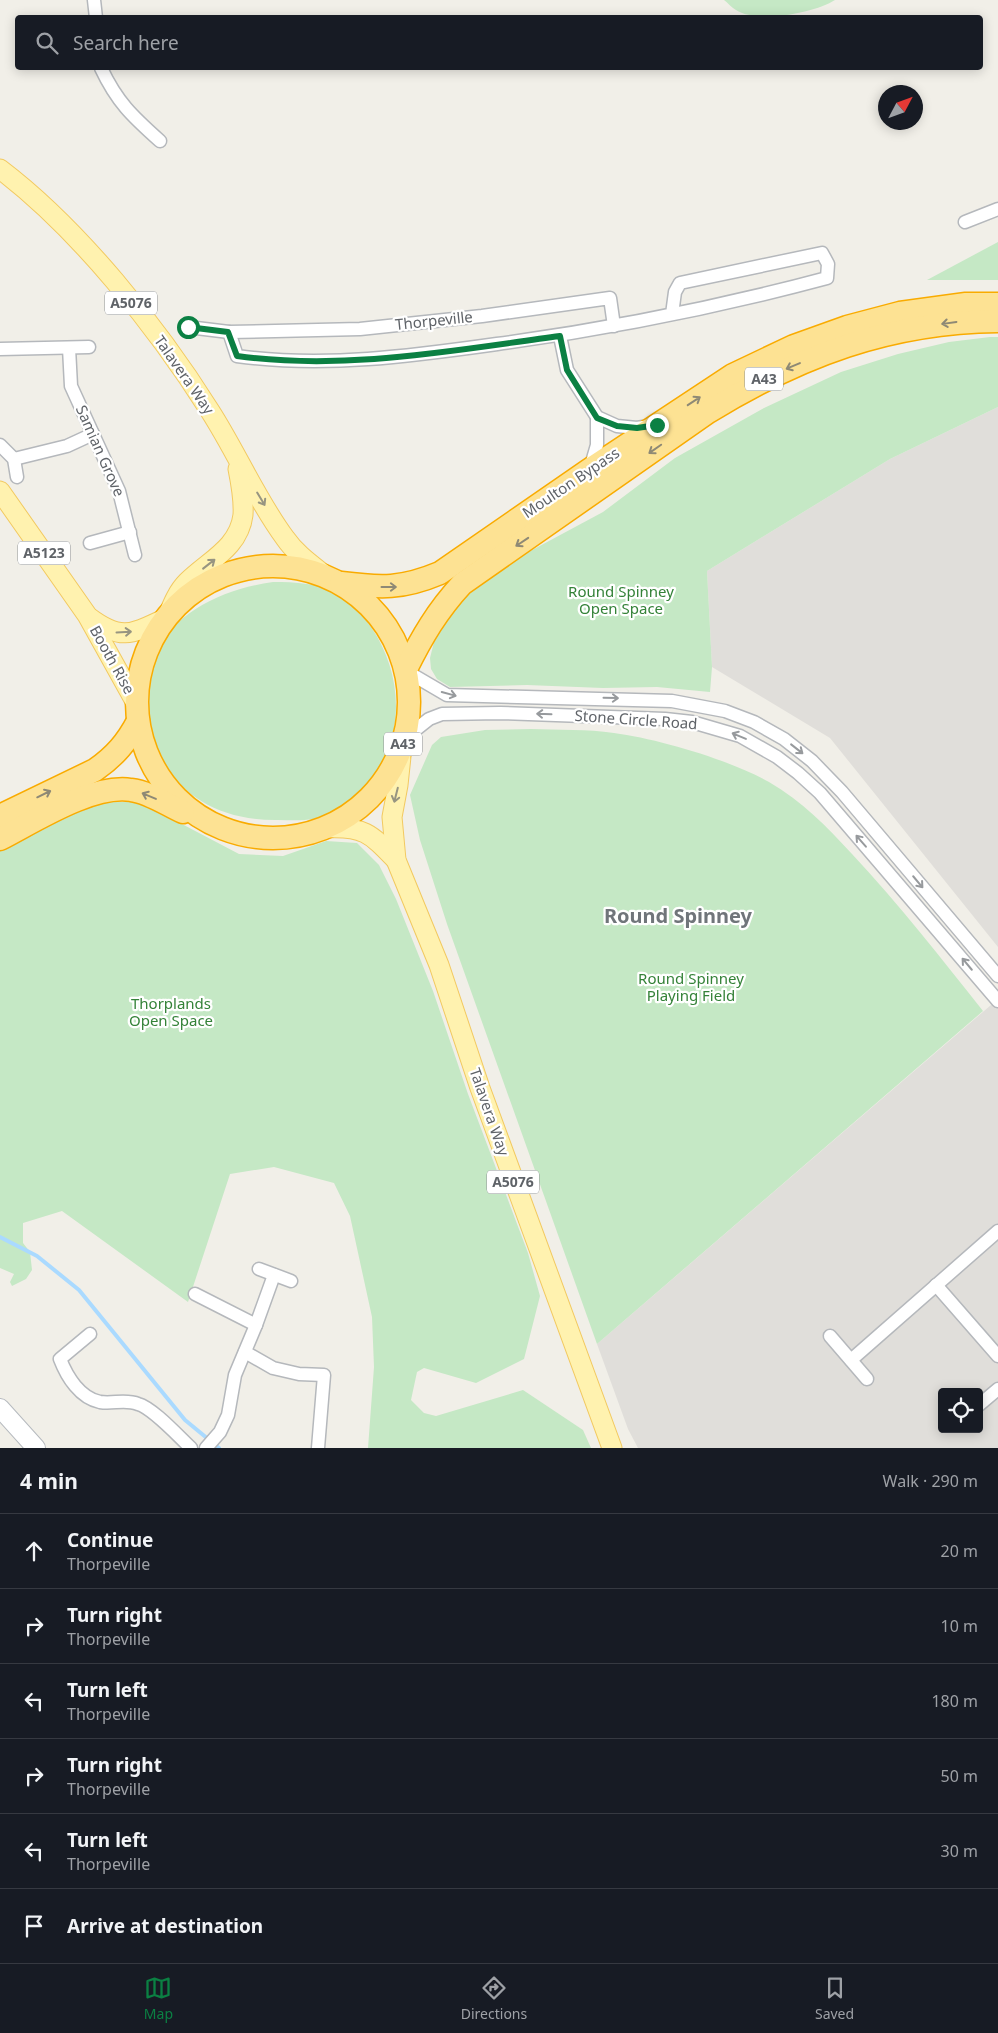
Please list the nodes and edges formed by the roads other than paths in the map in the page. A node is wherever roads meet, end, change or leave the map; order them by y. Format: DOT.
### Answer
graph roads {
  1 [pos="94,0"];
  2 [pos="96,15"];
  3 [pos="103,70"];
  4 [pos="160,140"];
  5 [pos="0,169"];
  6 [pos="998,209"];
  7 [pos="966,222"];
  8 [pos="998,304"];
  9 [pos="672,314"];
  10 [pos="998,321"];
  11 [pos="614,326"];
  12 [pos="188,327"];
  13 [pos="228,332"];
  14 [pos="560,336"];
  15 [pos="89,347"];
  16 [pos="69,348"];
  17 [pos="0,349"];
  18 [pos="597,418"];
  19 [pos="657,425"];
  20 [pos="93,434"];
  21 [pos="0,445"];
  22 [pos="236,458"];
  23 [pos="14,459"];
  24 [pos="589,470"];
  25 [pos="17,477"];
  26 [pos="0,491"];
  27 [pos="130,532"];
  28 [pos="90,543"];
  29 [pos="135,555"];
  30 [pos="334,580"];
  31 [pos="87,616"];
  32 [pos="166,617"];
  33 [pos="406,670"];
  34 [pos="137,713"];
  35 [pos="403,743"];
  36 [pos="0,816"];
  37 [pos="210,822"];
  38 [pos="326,828"];
  39 [pos="0,839"];
  40 [pos="396,860"];
  41 [pos="998,976"];
  42 [pos="998,1001"];
  43 [pos="998,1231"];
  44 [pos="258,1269"];
  45 [pos="274,1275"];
  46 [pos="291,1281"];
  47 [pos="936,1285"];
  48 [pos="195,1294"];
  49 [pos="256,1325"];
  50 [pos="90,1334"];
  51 [pos="830,1336"];
  52 [pos="245,1352"];
  53 [pos="998,1356"];
  54 [pos="851,1360"];
  55 [pos="867,1379"];
  56 [pos="998,1389"];
  57 [pos="983,1402"];
  58 [pos="0,1408"];
  59 [pos="36,1448"];
  60 [pos="191,1448"];
  61 [pos="206,1448"];
  62 [pos="318,1448"];
  63 [pos="612,1448"];
  1 -- 2 [label="street"];
  3 -- 4 [label="street"];
  5 -- 22 [label="main road, Talavera Way / A5076"];
  6 -- 7 [label="street"];
  19 -- 8 [label="highway, Moulton Bypass / A43, one-way"];
  9 -- 9 [label="street, Thorpeville"];
  9 -- 11 [label="street, Thorpeville"];
  10 -- 33 [label="highway, Moulton Bypass / A43, one-way"];
  11 -- 13 [label="street, Thorpeville"];
  11 -- 14 [label="street, Thorpeville"];
  12 -- 13 [label="street, Thorpeville"];
  13 -- 14 [label="street, Thorpeville"];
  14 -- 18 [label="street"];
  15 -- 16 [label="street"];
  16 -- 17 [label="street"];
  16 -- 20 [label="street, Samian Grove"];
  18 -- 19 [label="street"];
  18 -- 24 [label="street"];
  19 -- 24 [label="highway, Moulton Bypass / A43"];
  20 -- 23 [label="street"];
  20 -- 27 [label="street, Samian Grove"];
  21 -- 23 [label="street"];
  22 -- 30 [label="main road, Talavera Way / A5076, one-way"];
  32 -- 22 [label="main road, Talavera Way / A5076, one-way"];
  23 -- 25 [label="street"];
  30 -- 24 [label="highway, Moulton Bypass / A43, one-way"];
  26 -- 31 [label="main road, Booth Rise / A5123"];
  27 -- 28 [label="street"];
  27 -- 29 [label="street, Samian Grove"];
  30 -- 32 [label="highway, A43"];
  30 -- 33 [label="highway, A43"];
  31 -- 32 [label="main road, Booth Rise / A5123, one-way"];
  31 -- 34 [label="main road, Booth Rise / A5123"];
  32 -- 34 [label="highway, A43"];
  33 -- 35 [label="highway, A43"];
  33 -- 41 [label="street, Stone Circle Road, one-way"];
  36 -- 34 [label="highway, A43, one-way"];
  34 -- 37 [label="highway, A43"];
  35 -- 38 [label="highway, A43"];
  35 -- 40 [label="main road, Talavera Way / A5076, one-way"];
  42 -- 35 [label="street, Stone Circle Road, one-way"];
  37 -- 38 [label="highway, A43"];
  37 -- 39 [label="highway, A43, one-way"];
  38 -- 40 [label="main road, Talavera Way / A5076"];
  40 -- 63 [label="main road, Talavera Way / A5076"];
  43 -- 47 [label="street"];
  44 -- 45 [label="street"];
  45 -- 46 [label="street"];
  45 -- 49 [label="street"];
  47 -- 53 [label="street"];
  47 -- 54 [label="street"];
  48 -- 49 [label="street"];
  49 -- 52 [label="street"];
  50 -- 60 [label="street"];
  51 -- 54 [label="street"];
  52 -- 61 [label="street"];
  52 -- 62 [label="street"];
  54 -- 55 [label="street"];
  56 -- 57 [label="street"];
  58 -- 59 [label="street"];
}
